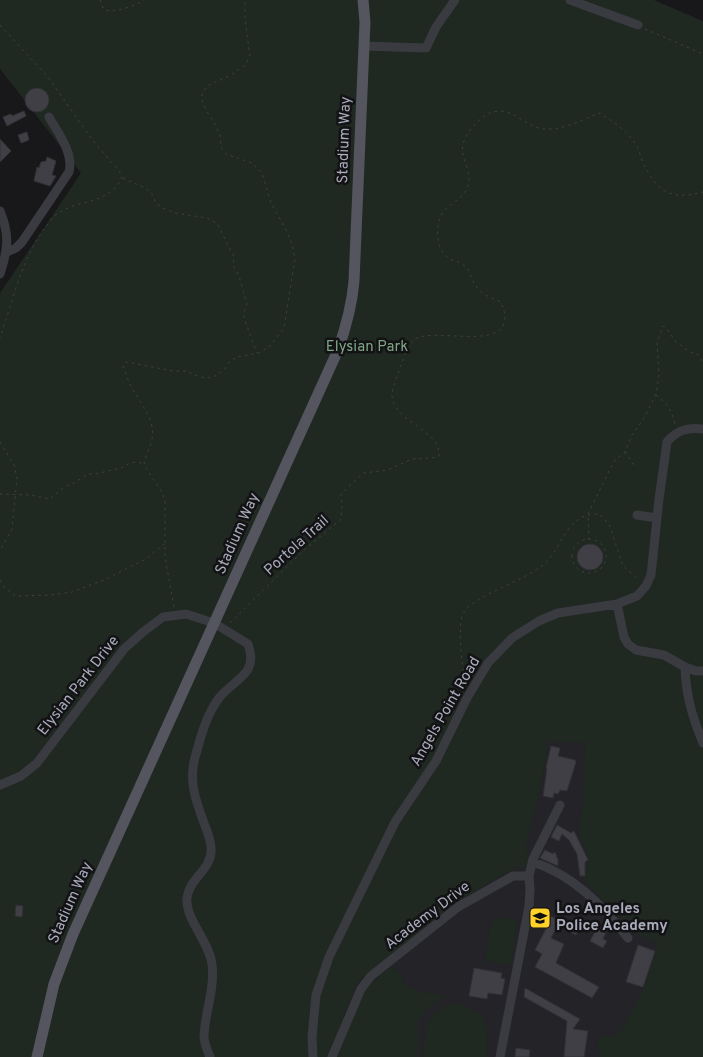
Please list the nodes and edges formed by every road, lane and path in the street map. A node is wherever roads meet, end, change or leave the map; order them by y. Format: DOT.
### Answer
graph roads {
  1 [pos="100,0"];
  2 [pos="144,0"];
  3 [pos="245,0"];
  4 [pos="363,0"];
  5 [pos="454,0"];
  6 [pos="570,0"];
  7 [pos="638,25"];
  8 [pos="364,46"];
  9 [pos="703,54"];
  10 [pos="49,117"];
  11 [pos="122,178"];
  12 [pos="703,192"];
  13 [pos="0,211"];
  14 [pos="7,252"];
  15 [pos="0,274"];
  16 [pos="257,353"];
  17 [pos="703,362"];
  18 [pos="656,394"];
  19 [pos="703,429"];
  20 [pos="678,432"];
  21 [pos="0,442"];
  22 [pos="625,452"];
  23 [pos="144,463"];
  24 [pos="638,466"];
  25 [pos="0,494"];
  26 [pos="16,494"];
  27 [pos="588,514"];
  28 [pos="637,515"];
  29 [pos="657,518"];
  30 [pos="589,540"];
  31 [pos="164,544"];
  32 [pos="0,551"];
  33 [pos="0,580"];
  34 [pos="646,586"];
  35 [pos="617,604"];
  36 [pos="176,614"];
  37 [pos="214,623"];
  38 [pos="224,629"];
  39 [pos="685,667"];
  40 [pos="703,671"];
  41 [pos="467,698"];
  42 [pos="703,743"];
  43 [pos="0,785"];
  44 [pos="560,805"];
  45 [pos="532,862"];
  46 [pos="529,876"];
  47 [pos="628,938"];
  48 [pos="37,1057"];
  49 [pos="210,1057"];
  50 [pos="313,1057"];
  51 [pos="332,1057"];
  52 [pos="500,1057"];
  1 -- 2 [label="path"];
  3 -- 16 [label="path"];
  4 -- 8 [label="main road, Stadium Way"];
  5 -- 8 [label="street"];
  6 -- 7 [label="street"];
  7 -- 9 [label="path"];
  8 -- 37 [label="main road, Stadium Way"];
  10 -- 14 [label="street"];
  11 -- 16 [label="path"];
  12 -- 38 [label="path, Portola Trail"];
  13 -- 14 [label="street"];
  14 -- 15 [label="street"];
  16 -- 23 [label="path"];
  17 -- 18 [label="path"];
  18 -- 20 [label="path"];
  18 -- 22 [label="path"];
  19 -- 20 [label="street"];
  20 -- 29 [label="street"];
  21 -- 26 [label="path"];
  22 -- 24 [label="path"];
  22 -- 27 [label="path"];
  23 -- 26 [label="path"];
  23 -- 31 [label="path"];
  25 -- 26 [label="path"];
  26 -- 32 [label="path"];
  27 -- 30 [label="path"];
  27 -- 34 [label="path"];
  27 -- 41 [label="path"];
  28 -- 29 [label="street"];
  29 -- 34 [label="street"];
  30 -- 30 [label="path"];
  31 -- 33 [label="path"];
  31 -- 36 [label="path"];
  34 -- 35 [label="street, Angels Point Road"];
  35 -- 39 [label="street"];
  35 -- 41 [label="street, Angels Point Road"];
  36 -- 37 [label="street"];
  36 -- 43 [label="street, Elysian Park Drive"];
  37 -- 38 [label="street"];
  37 -- 48 [label="main road, Stadium Way"];
  38 -- 49 [label="street"];
  39 -- 40 [label="street"];
  39 -- 42 [label="street"];
  41 -- 50 [label="street, Angels Point Road"];
  44 -- 45 [label="street"];
  45 -- 46 [label="street"];
  45 -- 47 [label="street"];
  46 -- 51 [label="street, Academy Drive"];
  46 -- 52 [label="street"];
}
